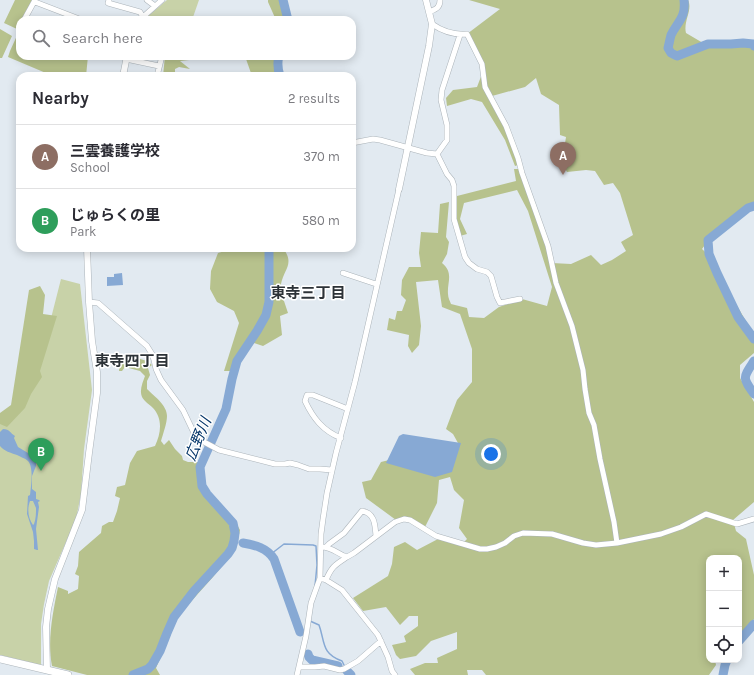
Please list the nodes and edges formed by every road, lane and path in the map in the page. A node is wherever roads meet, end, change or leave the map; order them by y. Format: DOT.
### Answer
graph roads {
  1 [pos="109,0"];
  2 [pos="147,0"];
  3 [pos="162,0"];
  4 [pos="426,0"];
  5 [pos="440,0"];
  6 [pos="35,1"];
  7 [pos="155,6"];
  8 [pos="429,12"];
  9 [pos="26,16"];
  10 [pos="72,16"];
  11 [pos="142,16"];
  12 [pos="147,16"];
  13 [pos="432,24"];
  14 [pos="460,35"];
  15 [pos="126,60"];
  16 [pos="134,60"];
  17 [pos="161,60"];
  18 [pos="159,66"];
  19 [pos="123,72"];
  20 [pos="158,72"];
  21 [pos="356,142"];
  22 [pos="407,148"];
  23 [pos="437,154"];
  24 [pos="399,189"];
  25 [pos="87,252"];
  26 [pos="343,273"];
  27 [pos="376,284"];
  28 [pos="520,299"];
  29 [pos="89,302"];
  30 [pos="348,409"];
  31 [pos="341,438"];
  32 [pos="332,470"];
  33 [pos="754,519"];
  34 [pos="376,536"];
  35 [pos="617,543"];
  36 [pos="324,547"];
  37 [pos="347,557"];
  38 [pos="320,578"];
  39 [pos="326,580"];
  40 [pos="381,641"];
  41 [pos="0,660"];
  42 [pos="298,667"];
  43 [pos="47,670"];
  44 [pos="68,675"];
  45 [pos="297,675"];
  46 [pos="395,675"];
  1 -- 11 [label="street"];
  2 -- 7 [label="street"];
  3 -- 7 [label="street"];
  4 -- 8 [label="street"];
  5 -- 8 [label="street"];
  6 -- 9 [label="street"];
  6 -- 10 [label="street"];
  7 -- 12 [label="street"];
  8 -- 13 [label="street"];
  13 -- 14 [label="street"];
  13 -- 22 [label="street"];
  14 -- 23 [label="street"];
  14 -- 35 [label="street"];
  15 -- 19 [label="street"];
  16 -- 18 [label="street"];
  17 -- 18 [label="street"];
  18 -- 20 [label="street"];
  21 -- 22 [label="street"];
  22 -- 23 [label="street"];
  22 -- 24 [label="street"];
  23 -- 28 [label="street"];
  24 -- 27 [label="street"];
  25 -- 29 [label="street"];
  26 -- 27 [label="street"];
  27 -- 30 [label="street"];
  29 -- 32 [label="street"];
  29 -- 43 [label="street"];
  30 -- 31 [label="street"];
  30 -- 31 [label="street"];
  31 -- 32 [label="street"];
  32 -- 36 [label="street"];
  33 -- 35 [label="street"];
  34 -- 35 [label="street"];
  34 -- 36 [label="street"];
  34 -- 37 [label="street"];
  36 -- 37 [label="street"];
  36 -- 38 [label="street"];
  37 -- 39 [label="street"];
  38 -- 39 [label="street"];
  38 -- 42 [label="street"];
  39 -- 40 [label="street"];
  40 -- 42 [label="street"];
  40 -- 46 [label="street"];
  41 -- 43 [label="main road"];
  42 -- 45 [label="street"];
  43 -- 44 [label="main road"];
}
